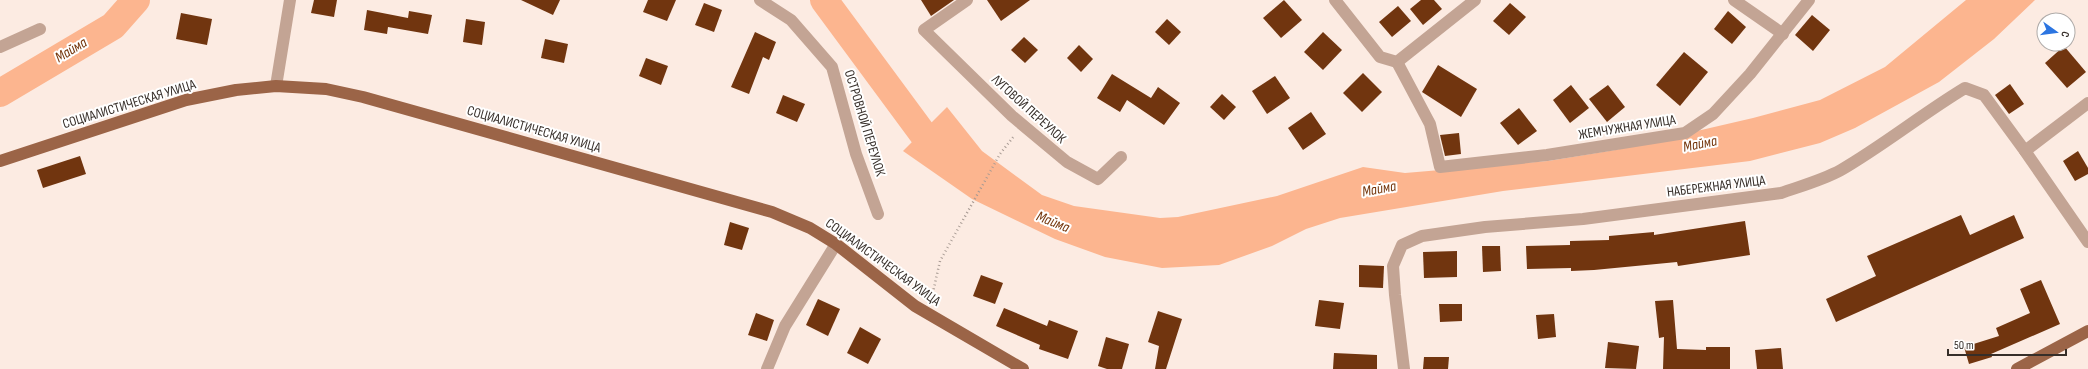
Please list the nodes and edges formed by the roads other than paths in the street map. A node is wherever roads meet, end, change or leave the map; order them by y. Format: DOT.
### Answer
graph roads {
  1 [pos="290,0"];
  2 [pos="760,0"];
  3 [pos="967,0"];
  4 [pos="1335,0"];
  5 [pos="1474,0"];
  6 [pos="1734,0"];
  7 [pos="1809,0"];
  8 [pos="40,29"];
  9 [pos="1783,34"];
  10 [pos="0,47"];
  11 [pos="1397,62"];
  12 [pos="276,86"];
  13 [pos="2088,103"];
  14 [pos="2025,151"];
  15 [pos="1121,158"];
  16 [pos="0,161"];
  17 [pos="878,214"];
  18 [pos="2088,242"];
  19 [pos="836,244"];
  20 [pos="2088,331"];
  21 [pos="767,369"];
  22 [pos="1023,369"];
  23 [pos="1404,369"];
  24 [pos="2017,369"];
  1 -- 12 [label="street"];
  2 -- 17 [label="street, ОСТРОВНОЙ ПЕРЕУЛОК"];
  3 -- 15 [label="street, ЛУГОВОЙ ПЕРЕУЛОК"];
  4 -- 11 [label="street"];
  5 -- 11 [label="street"];
  6 -- 9 [label="street"];
  7 -- 9 [label="street, ЖЕМЧУЖНАЯ УЛИЦА"];
  8 -- 10 [label="street"];
  9 -- 11 [label="street, ЖЕМЧУЖНАЯ УЛИЦА"];
  12 -- 16 [label="main road, СОЦИАЛИСТИЧЕСКАЯ УЛИЦА"];
  12 -- 19 [label="main road, СОЦИАЛИСТИЧЕСКАЯ УЛИЦА"];
  13 -- 14 [label="street"];
  14 -- 18 [label="street"];
  14 -- 23 [label="street, НАБЕРЕЖНАЯ УЛИЦА"];
  19 -- 21 [label="street"];
  19 -- 22 [label="main road, СОЦИАЛИСТИЧЕСКАЯ УЛИЦА"];
  20 -- 24 [label="main road"];
}
